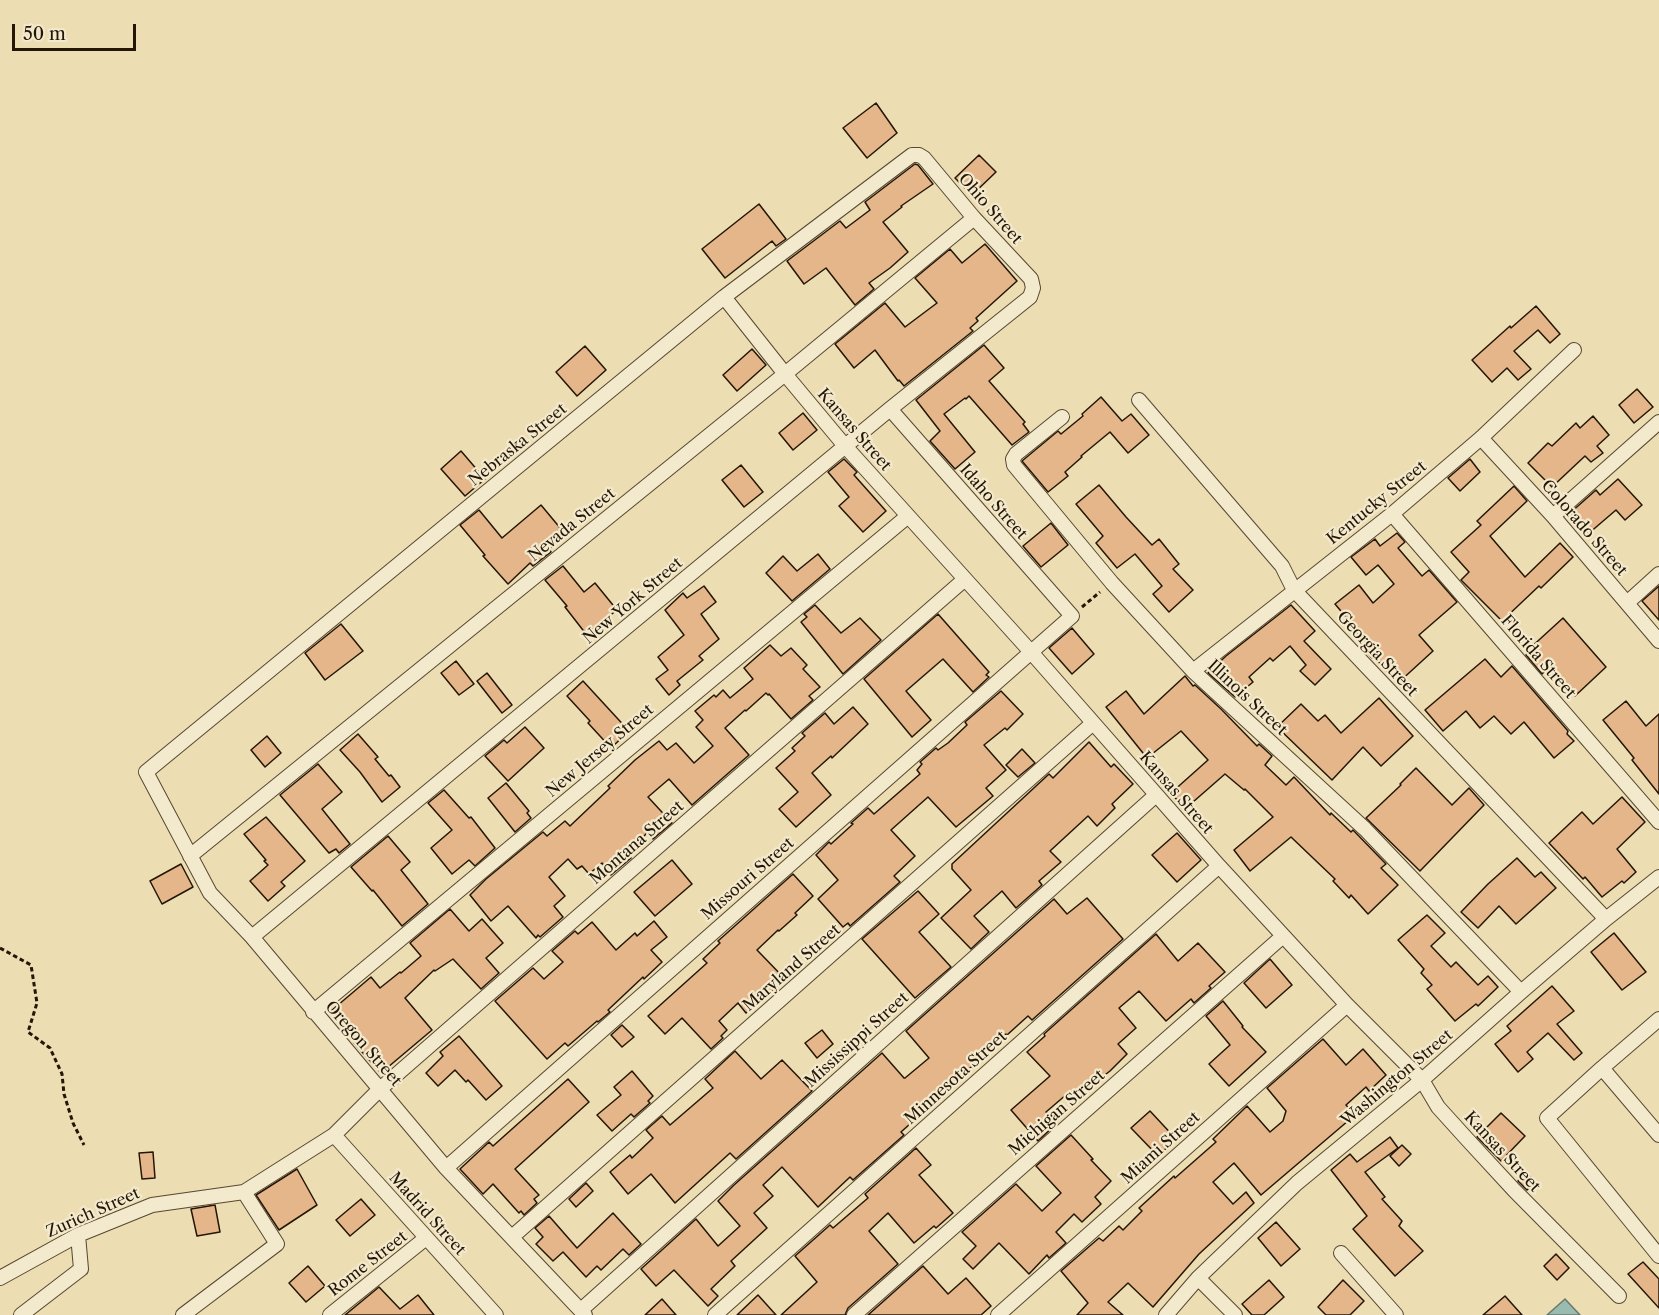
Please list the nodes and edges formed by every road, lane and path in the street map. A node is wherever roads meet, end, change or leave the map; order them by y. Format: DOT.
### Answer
graph roads {
  1 [pos="919,155"];
  2 [pos="974,219"];
  3 [pos="1033,288"];
  4 [pos="724,297"];
  5 [pos="1574,351"];
  6 [pos="785,374"];
  7 [pos="1139,400"];
  8 [pos="890,409"];
  9 [pos="1062,417"];
  10 [pos="1659,422"];
  11 [pos="1481,438"];
  12 [pos="845,446"];
  13 [pos="1392,514"];
  14 [pos="908,516"];
  15 [pos="1553,516"];
  16 [pos="1659,574"];
  17 [pos="965,579"];
  18 [pos="1112,583"];
  19 [pos="1294,590"];
  20 [pos="1627,603"];
  21 [pos="1072,616"];
  22 [pos="1659,641"];
  23 [pos="1031,652"];
  24 [pos="1193,671"];
  25 [pos="1093,723"];
  26 [pos="146,772"];
  27 [pos="1156,795"];
  28 [pos="1659,822"];
  29 [pos="190,856"];
  30 [pos="1219,866"];
  31 [pos="1659,877"];
  32 [pos="1606,919"];
  33 [pos="1283,936"];
  34 [pos="252,937"];
  35 [pos="0,948"];
  36 [pos="1521,992"];
  37 [pos="1347,1005"];
  38 [pos="313,1012"];
  39 [pos="1659,1019"];
  40 [pos="1602,1068"];
  41 [pos="1422,1080"];
  42 [pos="380,1089"];
  43 [pos="334,1135"];
  44 [pos="1659,1135"];
  45 [pos="84,1145"];
  46 [pos="446,1168"];
  47 [pos="243,1192"];
  48 [pos="78,1235"];
  49 [pos="512,1236"];
  50 [pos="426,1238"];
  51 [pos="1341,1253"];
  52 [pos="1659,1256"];
  53 [pos="0,1278"];
  54 [pos="1198,1278"];
  55 [pos="1619,1296"];
  56 [pos="487,1312"];
  57 [pos="583,1312"];
  58 [pos="21,1315"];
  59 [pos="183,1315"];
  60 [pos="330,1315"];
  61 [pos="715,1315"];
  62 [pos="854,1315"];
  63 [pos="998,1315"];
  64 [pos="1166,1315"];
  65 [pos="1235,1315"];
  66 [pos="1396,1315"];
  1 -- 2 [label="street, Ohio Street"];
  1 -- 4 [label="street, Nebraska Street"];
  2 -- 3 [label="street, Ohio Street"];
  2 -- 6 [label="street, Nevada Street"];
  3 -- 8 [label="street, New York Street"];
  4 -- 6 [label="street, Kansas Street"];
  4 -- 26 [label="street, Nebraska Street"];
  5 -- 11 [label="street, Kentucky Street"];
  6 -- 12 [label="street, Kansas Street"];
  6 -- 29 [label="street, Nevada Street"];
  7 -- 19 [label="street, Georgia Street"];
  8 -- 12 [label="street, New York Street"];
  8 -- 21 [label="street, Idaho Street"];
  9 -- 18 [label="street, Illinois Street"];
  10 -- 15 [label="street"];
  11 -- 13 [label="street, Kentucky Street"];
  11 -- 15 [label="street, Colorado Street"];
  12 -- 14 [label="street, Kansas Street"];
  12 -- 34 [label="street, New York Street"];
  13 -- 19 [label="street, Kentucky Street"];
  13 -- 28 [label="street, Florida Street"];
  14 -- 17 [label="street, Kansas Street"];
  14 -- 38 [label="street, New Jersey Street"];
  15 -- 20 [label="street, Colorado Street"];
  16 -- 20 [label="street"];
  17 -- 23 [label="street, Kansas Street"];
  17 -- 42 [label="street, Montana Street"];
  18 -- 21 [label="path"];
  18 -- 24 [label="street, Illinois Street"];
  19 -- 24 [label="street, Kentucky Street"];
  19 -- 32 [label="street, Georgia Street"];
  20 -- 22 [label="street, Colorado Street"];
  21 -- 23 [label="street, Missouri Street"];
  23 -- 25 [label="street, Kansas Street"];
  23 -- 46 [label="street, Missouri Street"];
  24 -- 36 [label="street, Illinois Street"];
  25 -- 27 [label="street, Kansas Street"];
  25 -- 49 [label="street, Maryland Street"];
  26 -- 29 [label="street, Oregon Street"];
  27 -- 30 [label="street, Kansas Street"];
  27 -- 57 [label="street, Mississippi Street"];
  29 -- 34 [label="street, Oregon Street"];
  30 -- 33 [label="street, Kansas Street"];
  30 -- 61 [label="street, Minnesota Street"];
  31 -- 32 [label="street, Washington Street"];
  32 -- 36 [label="street, Washington Street"];
  33 -- 37 [label="street, Kansas Street"];
  33 -- 62 [label="street, Michigan Street"];
  34 -- 38 [label="street, Oregon Street"];
  35 -- 45 [label="path"];
  36 -- 41 [label="street, Washington Street"];
  37 -- 41 [label="street, Kansas Street"];
  37 -- 63 [label="street, Miami Street"];
  38 -- 42 [label="street, Oregon Street"];
  39 -- 40 [label="street"];
  40 -- 44 [label="street"];
  40 -- 52 [label="street"];
  41 -- 54 [label="street, Washington Street"];
  41 -- 55 [label="street, Kansas Street"];
  42 -- 43 [label="street, Montana Street"];
  42 -- 46 [label="street, Oregon Street"];
  43 -- 47 [label="street, Zurich Street"];
  43 -- 50 [label="street, Madrid Street"];
  46 -- 49 [label="street, Oregon Street"];
  47 -- 48 [label="street, Zurich Street"];
  47 -- 59 [label="street"];
  48 -- 53 [label="street, Zurich Street"];
  48 -- 58 [label="street"];
  49 -- 57 [label="street, Oregon Street"];
  50 -- 56 [label="street, Madrid Street"];
  50 -- 60 [label="street, Rome Street"];
  51 -- 66 [label="street"];
  54 -- 64 [label="street, Washington Street"];
  54 -- 65 [label="street"];
}
